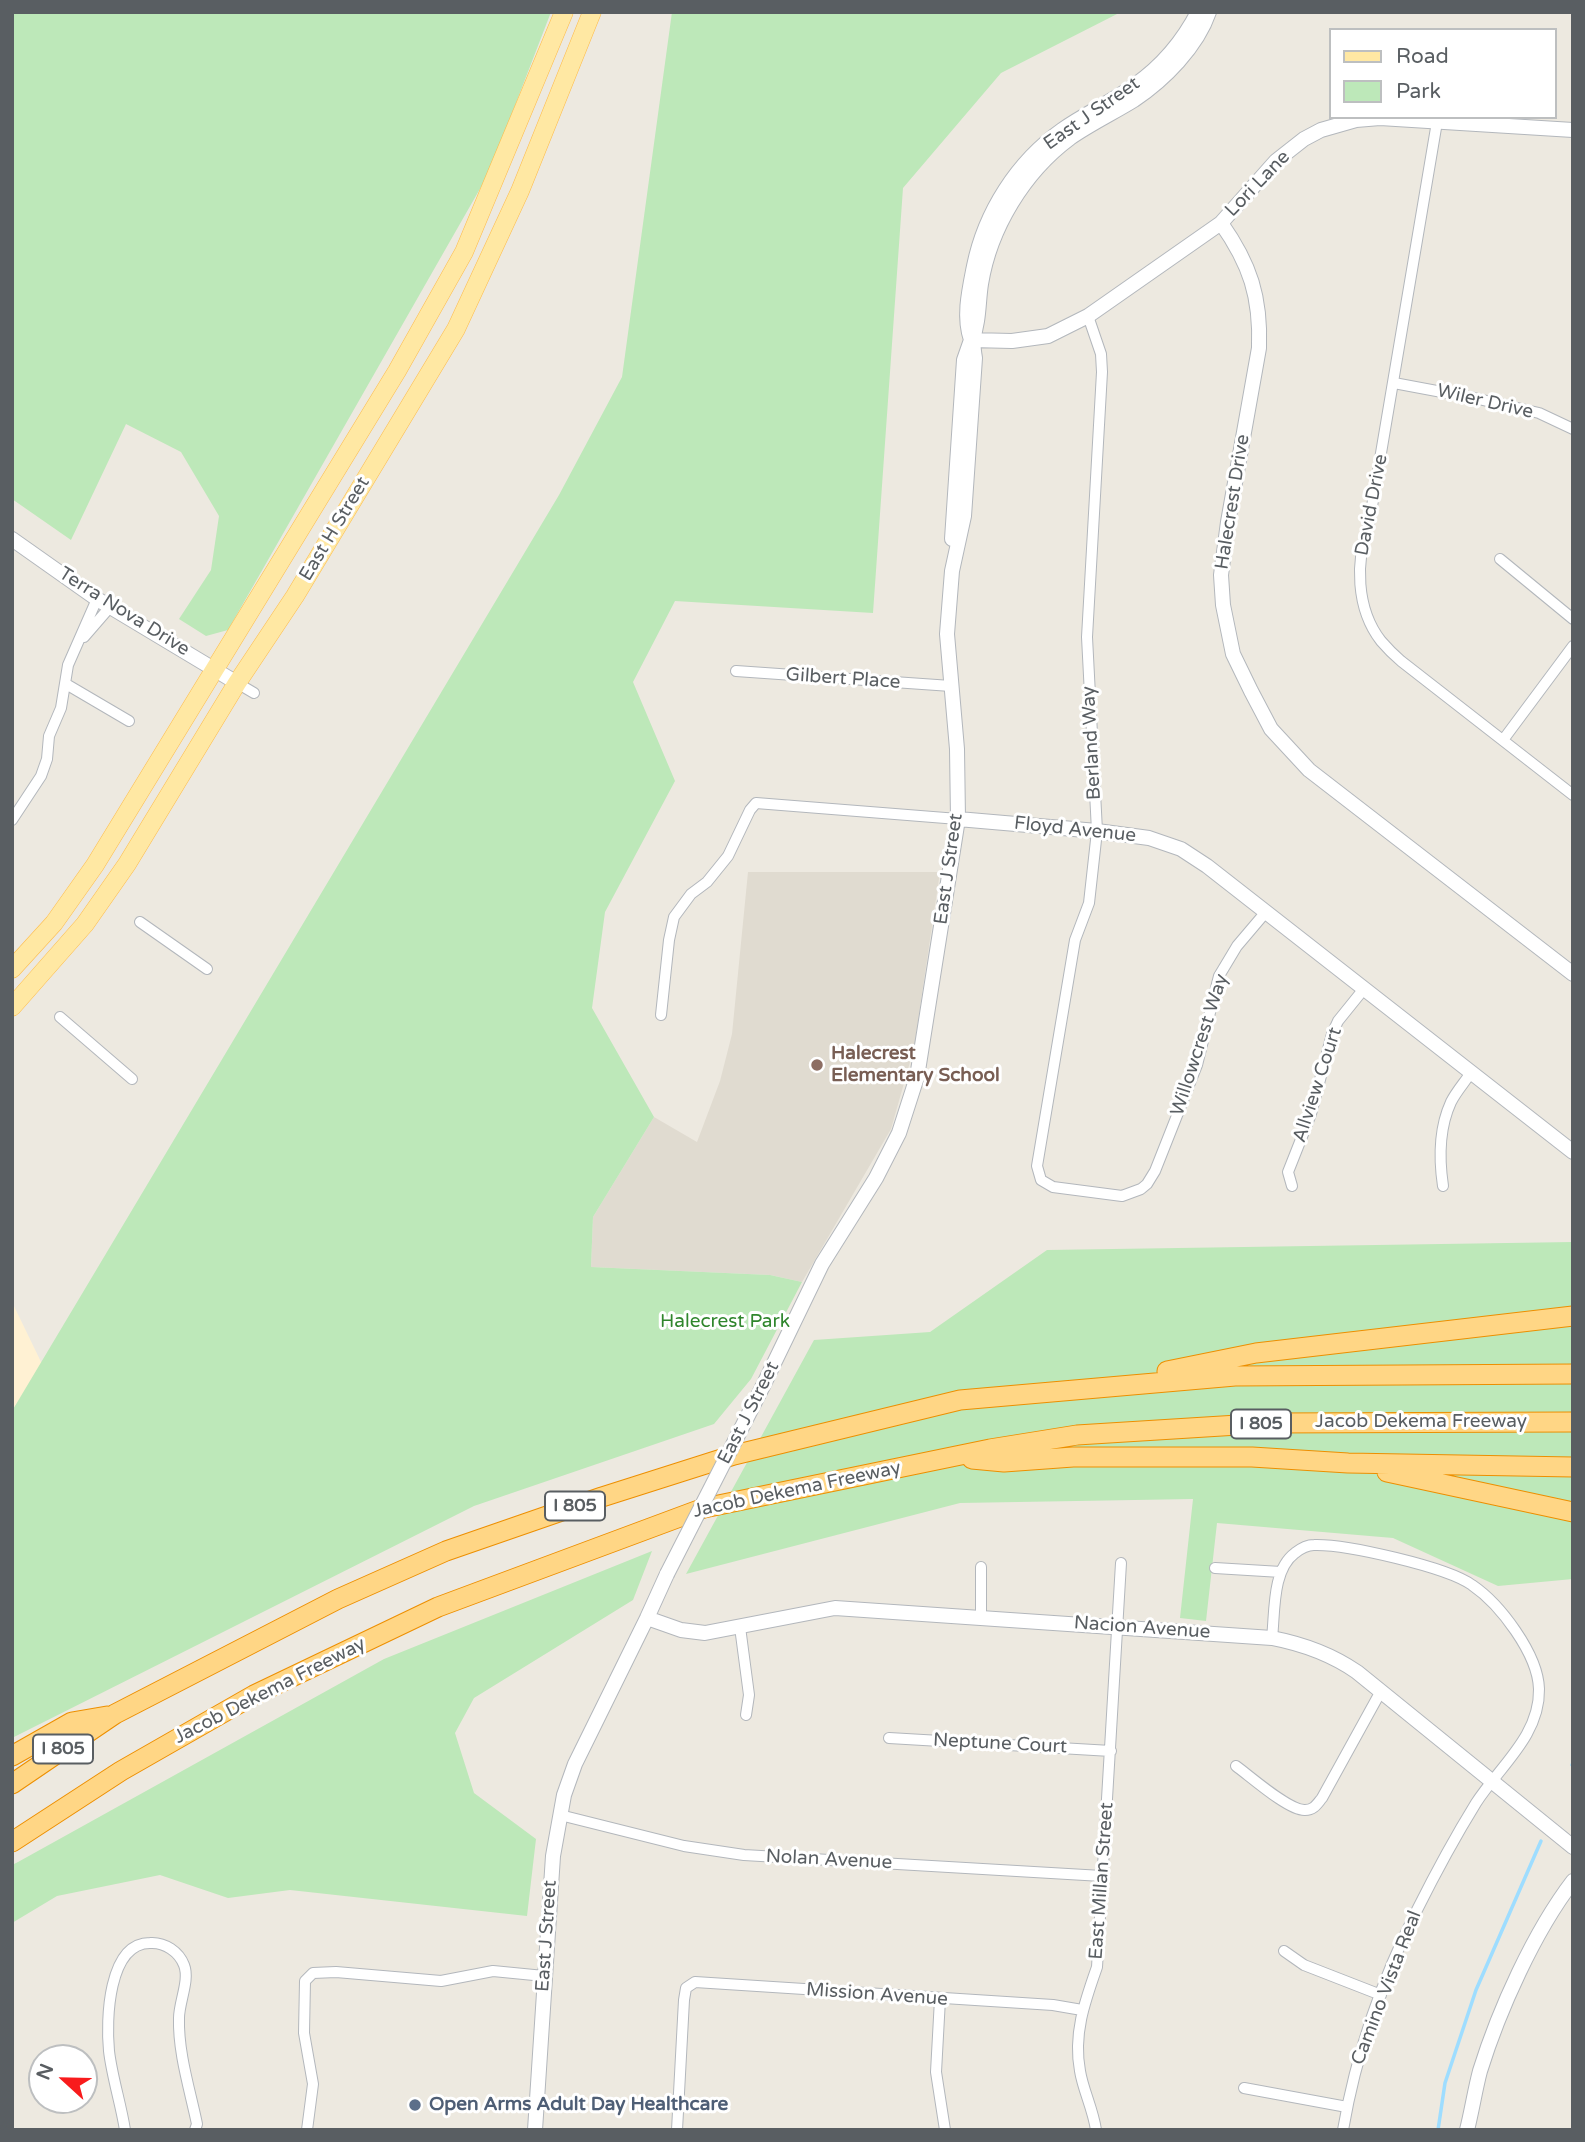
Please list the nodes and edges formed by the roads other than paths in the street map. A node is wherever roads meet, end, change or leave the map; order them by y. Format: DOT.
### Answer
graph roads {
  1 [pos="564,12"];
  2 [pos="592,12"];
  3 [pos="1198,12"];
  4 [pos="1209,12"];
  5 [pos="1368,119"];
  6 [pos="1394,119"];
  7 [pos="1437,122"];
  8 [pos="1573,130"];
  9 [pos="1221,223"];
  10 [pos="1088,316"];
  11 [pos="971,340"];
  12 [pos="1394,383"];
  13 [pos="1573,429"];
  14 [pos="12,538"];
  15 [pos="1500,559"];
  16 [pos="103,603"];
  17 [pos="1573,619"];
  18 [pos="1573,646"];
  19 [pos="215,668"];
  20 [pos="736,671"];
  21 [pos="237,683"];
  22 [pos="66,684"];
  23 [pos="951,686"];
  24 [pos="254,693"];
  25 [pos="129,721"];
  26 [pos="1503,740"];
  27 [pos="1573,795"];
  28 [pos="958,819"];
  29 [pos="12,820"];
  30 [pos="1097,831"];
  31 [pos="1265,913"];
  32 [pos="140,922"];
  33 [pos="12,969"];
  34 [pos="207,969"];
  35 [pos="1573,974"];
  36 [pos="1363,990"];
  37 [pos="12,1007"];
  38 [pos="661,1015"];
  39 [pos="60,1017"];
  40 [pos="1470,1073"];
  41 [pos="132,1079"];
  42 [pos="1573,1152"];
  43 [pos="1037,1166"];
  44 [pos="1292,1186"];
  45 [pos="1443,1186"];
  46 [pos="1573,1316"];
  47 [pos="1573,1374"];
  48 [pos="1066,1391"];
  49 [pos="1573,1422"];
  50 [pos="953,1457"];
  51 [pos="1348,1463"];
  52 [pos="1573,1467"];
  53 [pos="1573,1513"];
  54 [pos="1121,1563"];
  55 [pos="981,1567"];
  56 [pos="1215,1568"];
  57 [pos="1281,1572"];
  58 [pos="981,1617"];
  59 [pos="648,1618"];
  60 [pos="1118,1627"];
  61 [pos="740,1628"];
  62 [pos="1272,1638"];
  63 [pos="1381,1691"];
  64 [pos="115,1714"];
  65 [pos="746,1715"];
  66 [pos="889,1738"];
  67 [pos="1111,1751"];
  68 [pos="12,1756"];
  69 [pos="1236,1766"];
  70 [pos="1492,1781"];
  71 [pos="12,1784"];
  72 [pos="560,1815"];
  73 [pos="12,1842"];
  74 [pos="1573,1847"];
  75 [pos="1102,1876"];
  76 [pos="1573,1881"];
  77 [pos="1284,1951"];
  78 [pos="544,1976"];
  79 [pos="1381,1995"];
  80 [pos="940,1999"];
  81 [pos="1082,2010"];
  82 [pos="1244,2088"];
  83 [pos="1347,2107"];
  84 [pos="125,2130"];
  85 [pos="195,2130"];
  86 [pos="307,2130"];
  87 [pos="535,2130"];
  88 [pos="677,2130"];
  89 [pos="945,2130"];
  90 [pos="1096,2130"];
  91 [pos="1343,2130"];
  92 [pos="1468,2130"];
  1 -- 19 [label="main road, East H Street"];
  2 -- 21 [label="main road, East H Street"];
  3 -- 11 [label="street, East J Street"];
  4 -- 11 [label="street, East J Street"];
  5 -- 9 [label="street, Lori Lane"];
  6 -- 7 [label="street, Lori Lane"];
  7 -- 8 [label="street, Lori Lane"];
  7 -- 12 [label="street, David Drive"];
  9 -- 10 [label="street, Lori Lane"];
  9 -- 35 [label="street, Halecrest Drive"];
  10 -- 11 [label="street, Lori Lane"];
  10 -- 30 [label="street, Berland Way"];
  11 -- 23 [label="street, East J Street"];
  12 -- 13 [label="street, Wiler Drive"];
  12 -- 26 [label="street, David Drive"];
  14 -- 16 [label="street, Terra Nova Drive"];
  15 -- 17 [label="street"];
  16 -- 19 [label="street, Terra Nova Drive"];
  16 -- 22 [label="street"];
  18 -- 26 [label="street"];
  19 -- 21 [label="street, Terra Nova Drive"];
  19 -- 33 [label="main road, East H Street"];
  20 -- 23 [label="street, Gilbert Place"];
  21 -- 24 [label="street"];
  21 -- 37 [label="main road, East H Street"];
  22 -- 25 [label="street"];
  22 -- 29 [label="street"];
  23 -- 28 [label="street, East J Street"];
  26 -- 27 [label="street, David Drive"];
  28 -- 30 [label="street, Floyd Avenue"];
  28 -- 38 [label="street, Floyd Avenue"];
  28 -- 59 [label="street, East J Street, bridge"];
  30 -- 31 [label="street, Floyd Avenue"];
  30 -- 43 [label="street, Berland Way"];
  31 -- 36 [label="street, Floyd Avenue"];
  31 -- 43 [label="street, Willowcrest Way"];
  32 -- 34 [label="street"];
  36 -- 40 [label="street, Floyd Avenue"];
  36 -- 44 [label="street, Allview Court"];
  39 -- 41 [label="street"];
  40 -- 42 [label="street, Floyd Avenue"];
  40 -- 45 [label="street"];
  46 -- 48 [label="highway"];
  47 -- 48 [label="highway, I 805"];
  48 -- 64 [label="highway, I 805"];
  49 -- 50 [label="highway, Jacob Dekema Freeway / I 805"];
  50 -- 51 [label="highway"];
  50 -- 73 [label="highway, Jacob Dekema Freeway / I 805"];
  51 -- 52 [label="highway"];
  51 -- 53 [label="highway"];
  54 -- 60 [label="street, East Millan Street"];
  55 -- 58 [label="street"];
  56 -- 57 [label="street"];
  57 -- 62 [label="street"];
  57 -- 70 [label="street, Camino Vista Real"];
  58 -- 60 [label="street, Nacion Avenue"];
  58 -- 61 [label="street, Nacion Avenue"];
  59 -- 61 [label="street, Nacion Avenue"];
  59 -- 72 [label="street, East J Street"];
  60 -- 62 [label="street, Nacion Avenue"];
  60 -- 67 [label="street, East Millan Street"];
  61 -- 65 [label="street"];
  62 -- 63 [label="street, Nacion Avenue"];
  63 -- 69 [label="street"];
  63 -- 70 [label="street, Nacion Avenue"];
  64 -- 68 [label="highway"];
  64 -- 71 [label="highway, I 805"];
  66 -- 67 [label="street, Neptune Court"];
  67 -- 75 [label="street, East Millan Street"];
  70 -- 74 [label="street, Nacion Avenue"];
  70 -- 79 [label="street, Camino Vista Real"];
  72 -- 75 [label="street, Nolan Avenue"];
  72 -- 78 [label="street, East J Street"];
  75 -- 81 [label="street, East Millan Street"];
  76 -- 92 [label="street"];
  77 -- 79 [label="street"];
  78 -- 86 [label="street"];
  78 -- 87 [label="street, East J Street"];
  79 -- 83 [label="street, Camino Vista Real"];
  80 -- 81 [label="street, Mission Avenue"];
  80 -- 88 [label="street, Mission Avenue"];
  80 -- 89 [label="street"];
  81 -- 90 [label="street, East Millan Street"];
  82 -- 83 [label="street"];
  83 -- 91 [label="street, Camino Vista Real"];
  84 -- 85 [label="street"];
}
